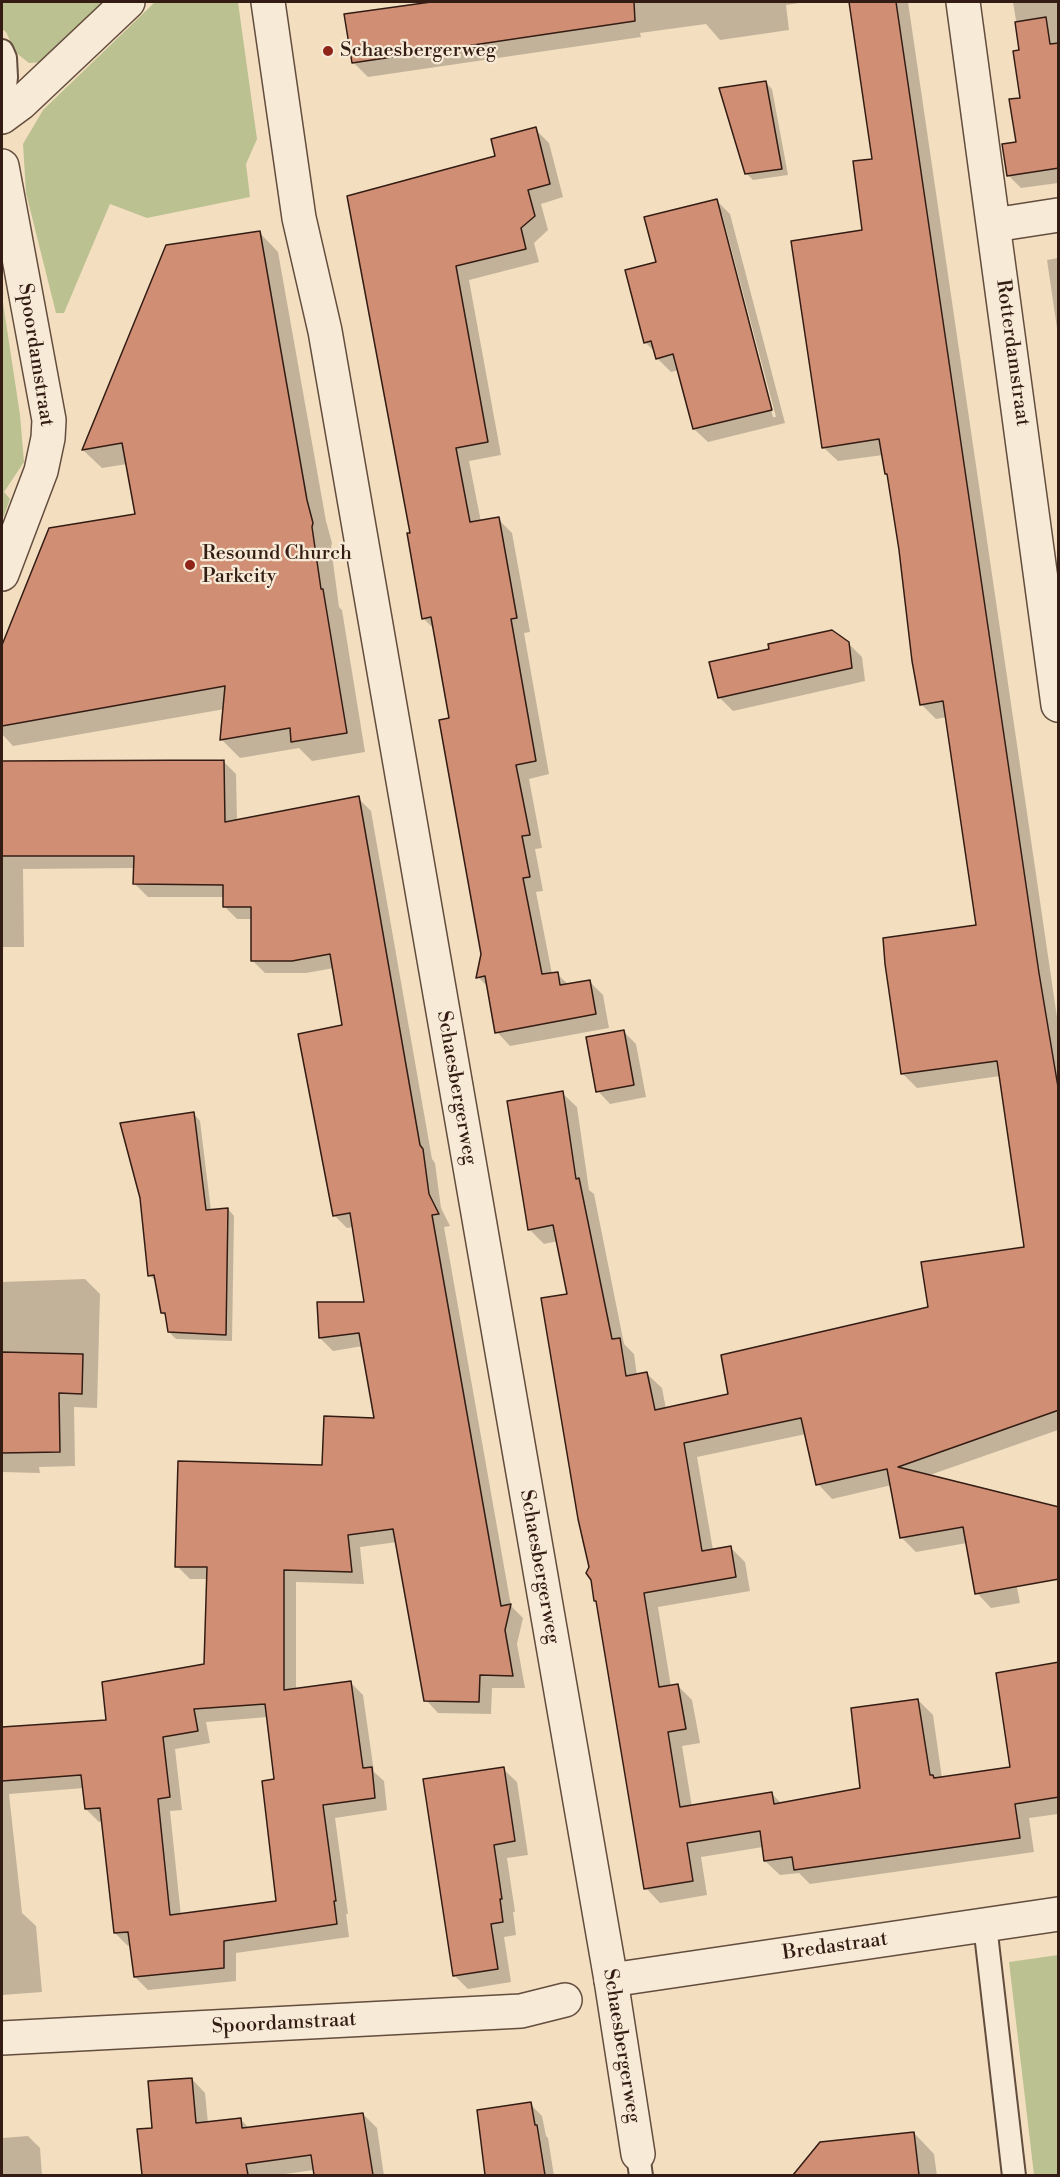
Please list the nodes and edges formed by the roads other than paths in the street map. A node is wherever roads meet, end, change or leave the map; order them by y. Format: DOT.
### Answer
graph roads {
  1 [pos="128,2"];
  2 [pos="268,2"];
  3 [pos="963,2"];
  4 [pos="2,51"];
  5 [pos="2,117"];
  6 [pos="2,166"];
  7 [pos="1059,215"];
  8 [pos="994,225"];
  9 [pos="1050,571"];
  10 [pos="2,574"];
  11 [pos="1059,705"];
  12 [pos="1059,1914"];
  13 [pos="985,1925"];
  14 [pos="611,1980"];
  15 [pos="566,2000"];
  16 [pos="2,2038"];
  17 [pos="639,2165"];
  18 [pos="1014,2175"];
  1 -- 5 [label="street"];
  2 -- 14 [label="street, Schaesbergerweg"];
  3 -- 8 [label="street, Rotterdamstraat"];
  4 -- 5 [label="lane"];
  6 -- 10 [label="street, Spoordamstraat"];
  7 -- 8 [label="street"];
  8 -- 9 [label="street, Rotterdamstraat"];
  9 -- 11 [label="street, Rotterdamstraat"];
  12 -- 13 [label="street, Bredastraat"];
  13 -- 14 [label="street, Bredastraat"];
  13 -- 18 [label="lane"];
  14 -- 17 [label="street, Schaesbergerweg"];
  15 -- 16 [label="street, Spoordamstraat"];
}
